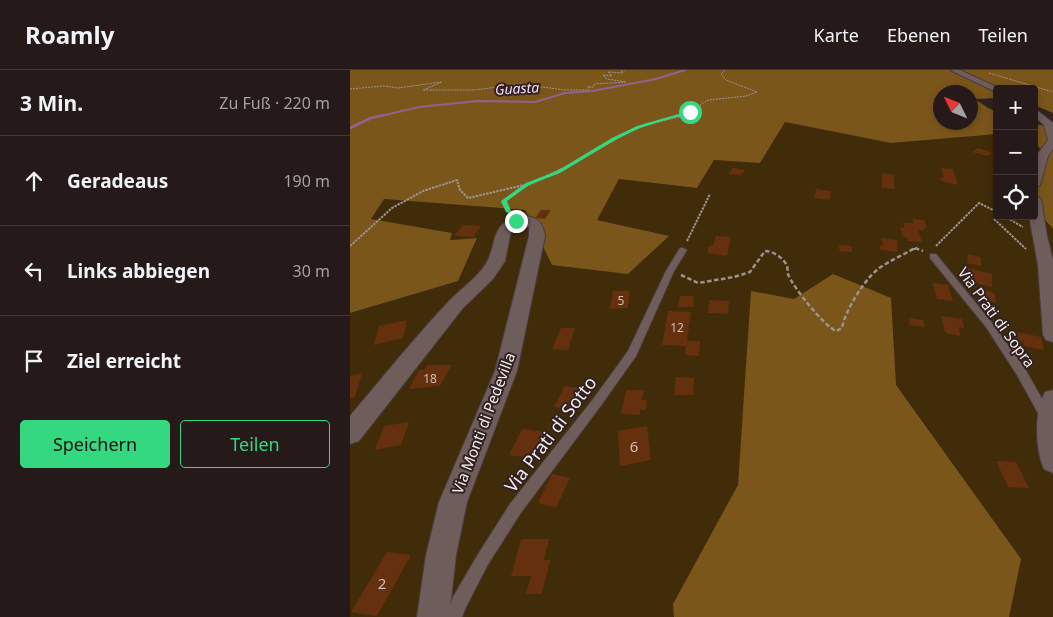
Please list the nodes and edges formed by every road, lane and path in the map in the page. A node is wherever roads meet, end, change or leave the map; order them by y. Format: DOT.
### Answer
graph roads {
  1 [pos="625,70"];
  2 [pos="724,70"];
  3 [pos="954,70"];
  4 [pos="987,72"];
  5 [pos="993,87"];
  6 [pos="350,88"];
  7 [pos="1053,92"];
  8 [pos="1039,114"];
  9 [pos="1037,175"];
  10 [pos="528,184"];
  11 [pos="710,194"];
  12 [pos="993,210"];
  13 [pos="995,220"];
  14 [pos="1037,220"];
  15 [pos="516,221"];
  16 [pos="350,246"];
  17 [pos="683,250"];
  18 [pos="933,256"];
  19 [pos="1049,269"];
  20 [pos="670,271"];
  21 [pos="1053,335"];
  22 [pos="1053,399"];
  23 [pos="1051,426"];
  24 [pos="350,433"];
  25 [pos="1053,461"];
  26 [pos="433,617"];
  27 [pos="454,617"];
  1 -- 6 [label="path"];
  2 -- 10 [label="path"];
  3 -- 5 [label="street"];
  4 -- 7 [label="path"];
  8 -- 9 [label="street"];
  10 -- 15 [label="path"];
  10 -- 16 [label="path"];
  11 -- 17 [label="path"];
  12 -- 18 [label="path"];
  13 -- 19 [label="path"];
  14 -- 19 [label="street"];
  15 -- 24 [label="street"];
  15 -- 26 [label="street, Via Monti di Pedevilla"];
  17 -- 20 [label="lane, Via Prati di Sotto"];
  18 -- 20 [label="path"];
  18 -- 23 [label="lane, Via Prati di Sopra"];
  19 -- 21 [label="street"];
  20 -- 27 [label="lane, Via Prati di Sotto"];
  22 -- 23 [label="street"];
  23 -- 25 [label="street"];
}
